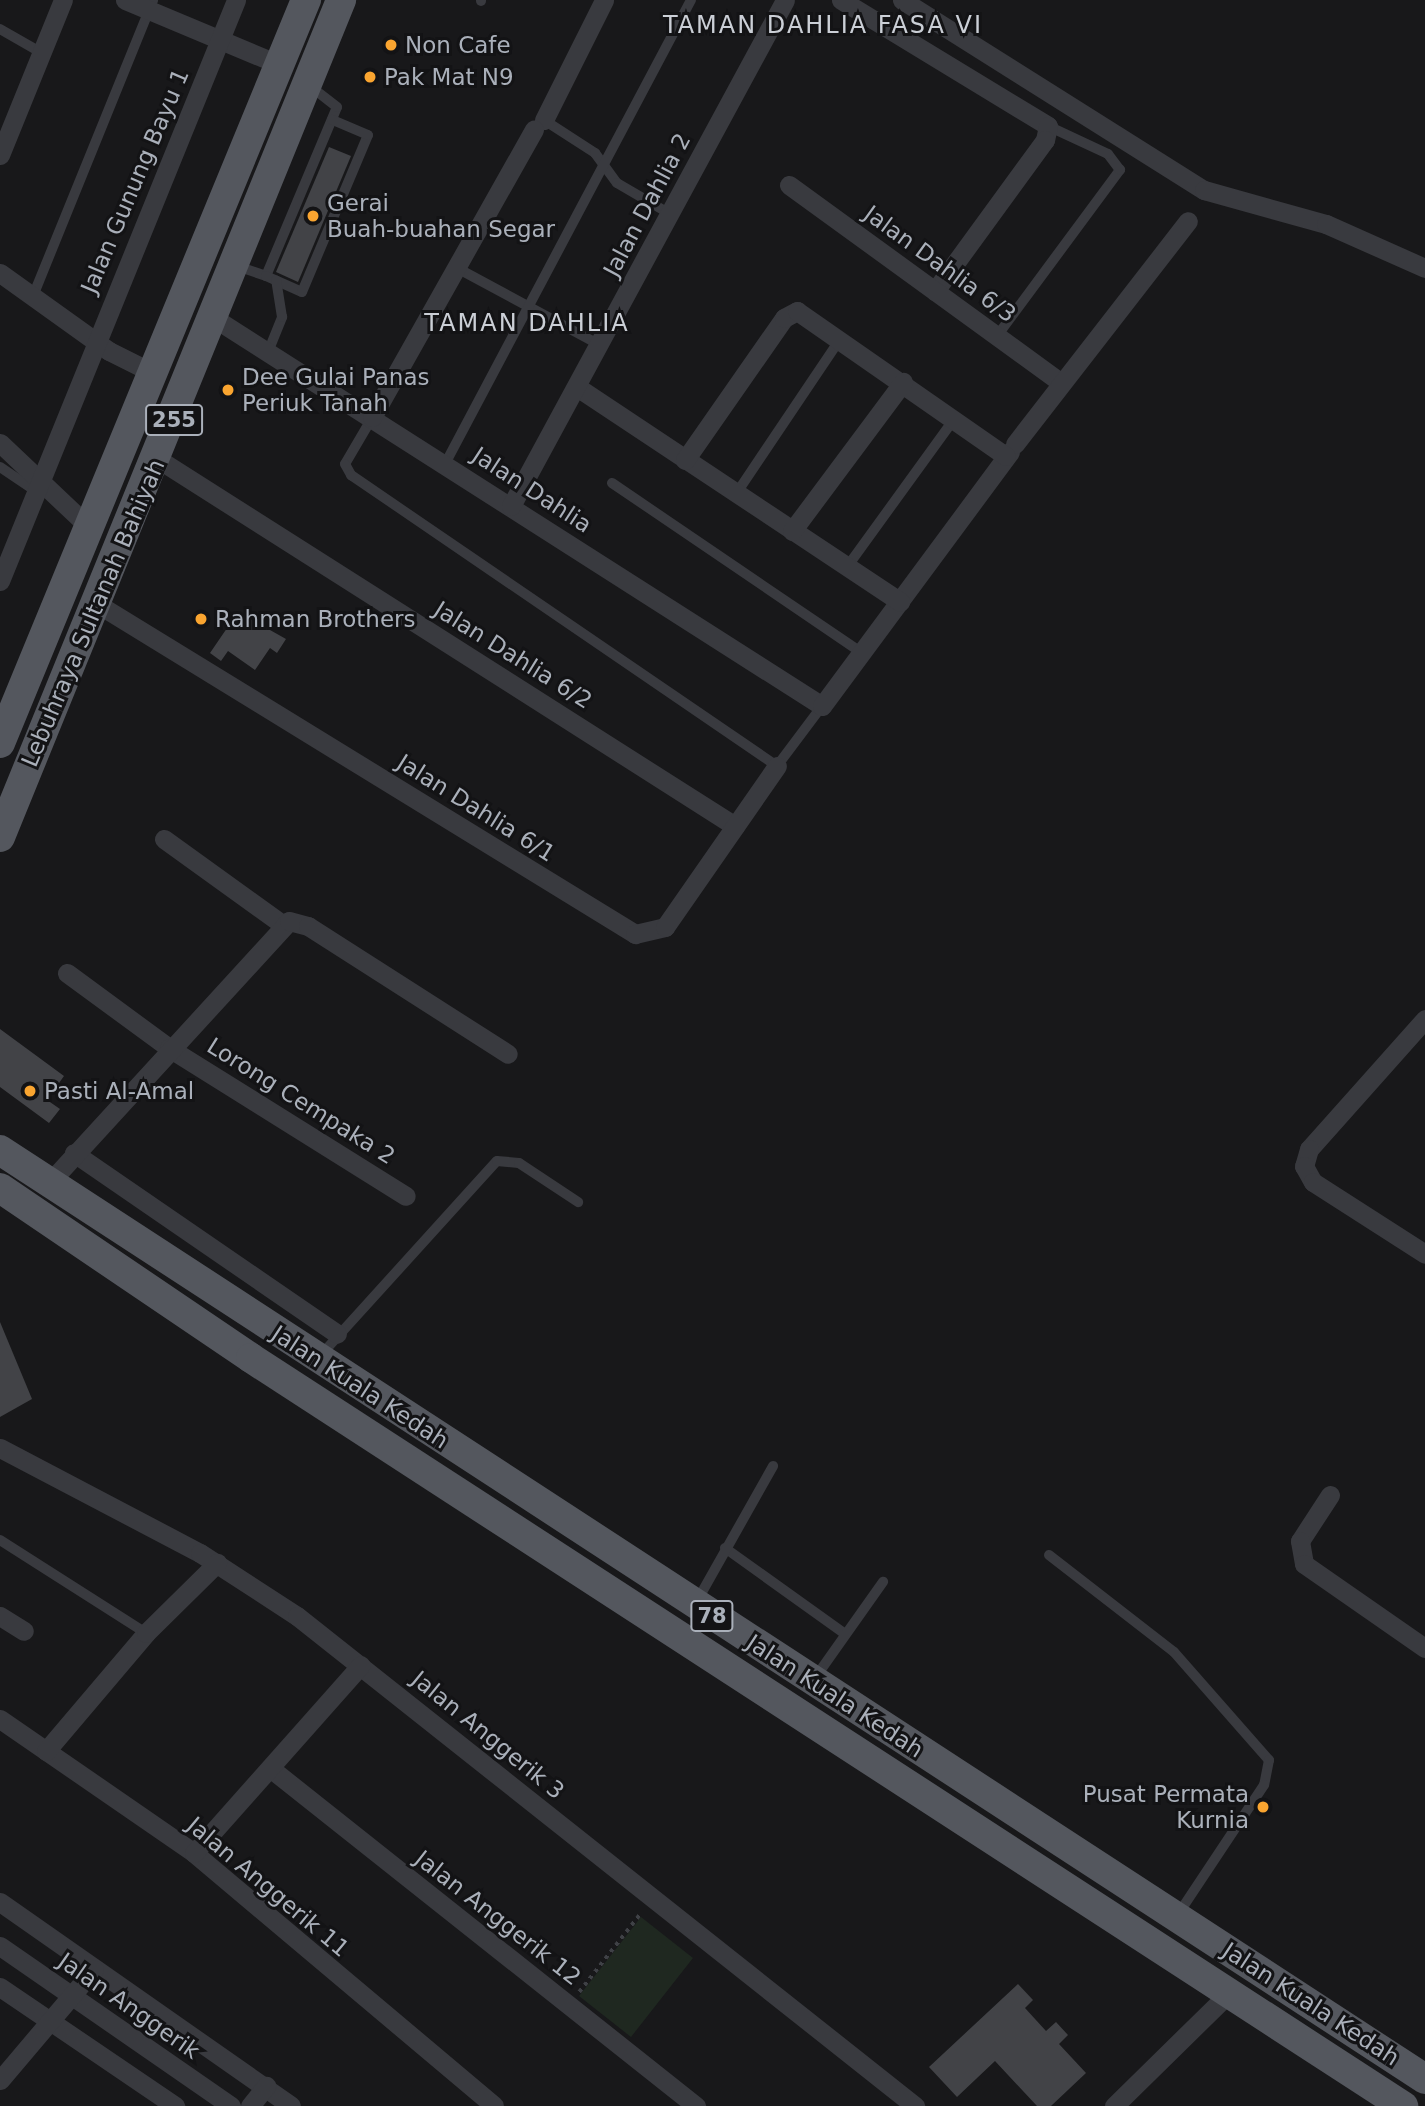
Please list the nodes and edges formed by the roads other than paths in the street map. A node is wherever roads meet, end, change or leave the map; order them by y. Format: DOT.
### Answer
graph roads {
  1 [pos="63,0"];
  2 [pos="125,0"];
  3 [pos="236,0"];
  4 [pos="306,0"];
  5 [pos="341,0"];
  6 [pos="604,0"];
  7 [pos="691,0"];
  8 [pos="785,0"];
  9 [pos="841,0"];
  10 [pos="902,0"];
  11 [pos="151,5"];
  12 [pos="0,29"];
  13 [pos="220,40"];
  14 [pos="42,53"];
  15 [pos="278,64"];
  16 [pos="307,83"];
  17 [pos="8,111"];
  18 [pos="332,120"];
  19 [pos="539,125"];
  20 [pos="1048,126"];
  21 [pos="0,155"];
  22 [pos="603,166"];
  23 [pos="789,185"];
  24 [pos="670,214"];
  25 [pos="1188,221"];
  26 [pos="233,265"];
  27 [pos="457,268"];
  28 [pos="1425,268"];
  29 [pos="0,273"];
  30 [pos="266,276"];
  31 [pos="276,281"];
  32 [pos="935,291"];
  33 [pos="33,296"];
  34 [pos="528,309"];
  35 [pos="214,318"];
  36 [pos="997,336"];
  37 [pos="841,338"];
  38 [pos="95,341"];
  39 [pos="600,345"];
  40 [pos="268,352"];
  41 [pos="151,372"];
  42 [pos="903,382"];
  43 [pos="1062,383"];
  44 [pos="577,387"];
  45 [pos="372,417"];
  46 [pos="955,418"];
  47 [pos="0,443"];
  48 [pos="1010,451"];
  49 [pos="158,459"];
  50 [pos="685,460"];
  51 [pos="445,464"];
  52 [pos="0,467"];
  53 [pos="612,483"];
  54 [pos="39,488"];
  55 [pos="736,494"];
  56 [pos="511,506"];
  57 [pos="90,528"];
  58 [pos="792,531"];
  59 [pos="847,567"];
  60 [pos="0,581"];
  61 [pos="900,602"];
  62 [pos="96,603"];
  63 [pos="862,653"];
  64 [pos="822,706"];
  65 [pos="0,743"];
  66 [pos="777,766"];
  67 [pos="735,825"];
  68 [pos="0,837"];
  69 [pos="164,839"];
  70 [pos="282,924"];
  71 [pos="67,973"];
  72 [pos="1425,1019"];
  73 [pos="169,1048"];
  74 [pos="508,1054"];
  75 [pos="0,1150"];
  76 [pos="74,1153"];
  77 [pos="49,1183"];
  78 [pos="0,1188"];
  79 [pos="406,1196"];
  80 [pos="578,1202"];
  81 [pos="1425,1254"];
  82 [pos="270,1329"];
  83 [pos="337,1334"];
  84 [pos="251,1358"];
  85 [pos="317,1360"];
  86 [pos="0,1448"];
  87 [pos="773,1466"];
  88 [pos="1330,1494"];
  89 [pos="0,1540"];
  90 [pos="725,1548"];
  91 [pos="1049,1555"];
  92 [pos="217,1563"];
  93 [pos="883,1582"];
  94 [pos="695,1605"];
  95 [pos="0,1616"];
  96 [pos="24,1631"];
  97 [pos="146,1633"];
  98 [pos="845,1634"];
  99 [pos="1425,1648"];
  100 [pos="362,1665"];
  101 [pos="813,1681"];
  102 [pos="0,1719"];
  103 [pos="46,1751"];
  104 [pos="270,1768"];
  105 [pos="194,1853"];
  106 [pos="0,1902"];
  107 [pos="1177,1917"];
  108 [pos="0,1946"];
  109 [pos="94,1969"];
  110 [pos="0,1987"];
  111 [pos="1229,1993"];
  112 [pos="71,1996"];
  113 [pos="50,2022"];
  114 [pos="1425,2078"];
  115 [pos="0,2080"];
  116 [pos="266,2086"];
  117 [pos="176,2106"];
  118 [pos="231,2106"];
  119 [pos="250,2106"];
  120 [pos="291,2106"];
  121 [pos="494,2106"];
  122 [pos="696,2106"];
  123 [pos="915,2106"];
  124 [pos="1114,2106"];
  125 [pos="1403,2106"];
  1 -- 14 [label="street"];
  2 -- 11 [label="street"];
  3 -- 13 [label="street, Jalan Gunung Bayu 1"];
  4 -- 15 [label="main road, Lebuhraya Sultanah Bahiyah / 255"];
  5 -- 16 [label="main road, Lebuhraya Sultanah Bahiyah / 255"];
  6 -- 19 [label="street"];
  7 -- 22 [label="lane"];
  8 -- 24 [label="street, Jalan Dahlia 2"];
  9 -- 20 [label="street"];
  10 -- 28 [label="street"];
  11 -- 13 [label="street"];
  11 -- 33 [label="lane"];
  12 -- 14 [label="lane"];
  13 -- 15 [label="street"];
  13 -- 38 [label="street, Jalan Gunung Bayu 1"];
  14 -- 17 [label="street"];
  15 -- 41 [label="main road, Lebuhraya Sultanah Bahiyah / 255"];
  16 -- 18 [label="lane"];
  16 -- 26 [label="main road, Lebuhraya Sultanah Bahiyah / 255"];
  17 -- 21 [label="street"];
  18 -- 30 [label="lane"];
  18 -- 31 [label="lane"];
  19 -- 22 [label="lane"];
  19 -- 27 [label="street"];
  20 -- 32 [label="street"];
  20 -- 36 [label="lane"];
  22 -- 24 [label="lane"];
  22 -- 34 [label="lane"];
  23 -- 32 [label="street, Jalan Dahlia 6/3"];
  24 -- 39 [label="street, Jalan Dahlia 2"];
  25 -- 43 [label="street"];
  26 -- 30 [label="lane"];
  26 -- 35 [label="main road, Lebuhraya Sultanah Bahiyah / 255"];
  27 -- 34 [label="lane"];
  27 -- 45 [label="street"];
  29 -- 33 [label="street"];
  30 -- 31 [label="lane"];
  31 -- 40 [label="lane"];
  32 -- 36 [label="street, Jalan Dahlia 6/3"];
  33 -- 38 [label="street"];
  34 -- 39 [label="lane"];
  34 -- 51 [label="lane"];
  35 -- 40 [label="street, Jalan Dahlia"];
  35 -- 49 [label="main road, Lebuhraya Sultanah Bahiyah / 255"];
  36 -- 43 [label="street, Jalan Dahlia 6/3"];
  37 -- 42 [label="street"];
  37 -- 50 [label="street"];
  37 -- 55 [label="lane"];
  38 -- 41 [label="street"];
  38 -- 54 [label="street, Jalan Gunung Bayu 1"];
  39 -- 44 [label="street, Jalan Dahlia 2"];
  40 -- 45 [label="street, Jalan Dahlia"];
  41 -- 57 [label="main road, Lebuhraya Sultanah Bahiyah / 255"];
  42 -- 46 [label="street"];
  42 -- 58 [label="street"];
  43 -- 48 [label="street"];
  44 -- 50 [label="street"];
  44 -- 56 [label="street, Jalan Dahlia 2"];
  45 -- 51 [label="street, Jalan Dahlia"];
  45 -- 66 [label="lane"];
  46 -- 48 [label="street"];
  46 -- 59 [label="lane"];
  47 -- 54 [label="street"];
  48 -- 61 [label="street"];
  49 -- 62 [label="main road, Lebuhraya Sultanah Bahiyah / 255"];
  49 -- 67 [label="street, Jalan Dahlia 6/2"];
  50 -- 55 [label="street"];
  51 -- 56 [label="street, Jalan Dahlia"];
  52 -- 54 [label="lane"];
  53 -- 63 [label="lane"];
  54 -- 57 [label="street"];
  54 -- 60 [label="street, Jalan Gunung Bayu 1"];
  55 -- 58 [label="street"];
  56 -- 64 [label="street, Jalan Dahlia"];
  57 -- 65 [label="main road, Lebuhraya Sultanah Bahiyah / 255"];
  58 -- 59 [label="street"];
  59 -- 61 [label="street"];
  61 -- 63 [label="street"];
  62 -- 67 [label="street, Jalan Dahlia 6/1"];
  62 -- 68 [label="main road, Lebuhraya Sultanah Bahiyah / 255"];
  63 -- 64 [label="street"];
  64 -- 66 [label="lane"];
  66 -- 67 [label="street, Jalan Dahlia 6/1"];
  69 -- 70 [label="street"];
  70 -- 73 [label="street"];
  70 -- 74 [label="street"];
  71 -- 73 [label="street, Lorong Cempaka 2"];
  72 -- 81 [label="street"];
  73 -- 76 [label="street"];
  73 -- 79 [label="street, Lorong Cempaka 2"];
  75 -- 77 [label="main road, Jalan Kuala Kedah / 78"];
  76 -- 77 [label="street"];
  76 -- 83 [label="street"];
  77 -- 82 [label="main road, Jalan Kuala Kedah / 78"];
  78 -- 84 [label="main road, Jalan Kuala Kedah / 78"];
  80 -- 83 [label="lane"];
  82 -- 84 [label="main road"];
  82 -- 85 [label="main road, Jalan Kuala Kedah / 78"];
  83 -- 85 [label="lane"];
  84 -- 111 [label="main road, Jalan Kuala Kedah / 78"];
  85 -- 94 [label="main road, Jalan Kuala Kedah / 78"];
  86 -- 92 [label="street, Jalan Anggerik 3"];
  87 -- 90 [label="lane"];
  88 -- 99 [label="street"];
  89 -- 97 [label="lane"];
  90 -- 94 [label="lane"];
  90 -- 98 [label="lane"];
  91 -- 107 [label="lane"];
  92 -- 97 [label="street"];
  92 -- 100 [label="street, Jalan Anggerik 3"];
  93 -- 98 [label="lane"];
  94 -- 101 [label="main road, Jalan Kuala Kedah / 78"];
  95 -- 96 [label="street"];
  97 -- 103 [label="street"];
  98 -- 101 [label="lane"];
  100 -- 104 [label="street"];
  100 -- 123 [label="street, Jalan Anggerik 3"];
  101 -- 107 [label="main road, Jalan Kuala Kedah / 78"];
  102 -- 103 [label="street, Jalan Anggerik 11"];
  103 -- 105 [label="street, Jalan Anggerik 11"];
  104 -- 105 [label="street"];
  104 -- 122 [label="street, Jalan Anggerik 12"];
  105 -- 121 [label="street, Jalan Anggerik 11"];
  106 -- 109 [label="street"];
  107 -- 114 [label="main road, Jalan Kuala Kedah / 78"];
  108 -- 112 [label="street, Jalan Anggerik"];
  109 -- 112 [label="street"];
  109 -- 116 [label="street"];
  110 -- 113 [label="street"];
  111 -- 124 [label="street"];
  111 -- 125 [label="main road, Jalan Kuala Kedah / 78"];
  112 -- 113 [label="street"];
  112 -- 118 [label="street, Jalan Anggerik"];
  113 -- 115 [label="street"];
  113 -- 117 [label="street"];
  116 -- 119 [label="street"];
  116 -- 120 [label="street"];
}
